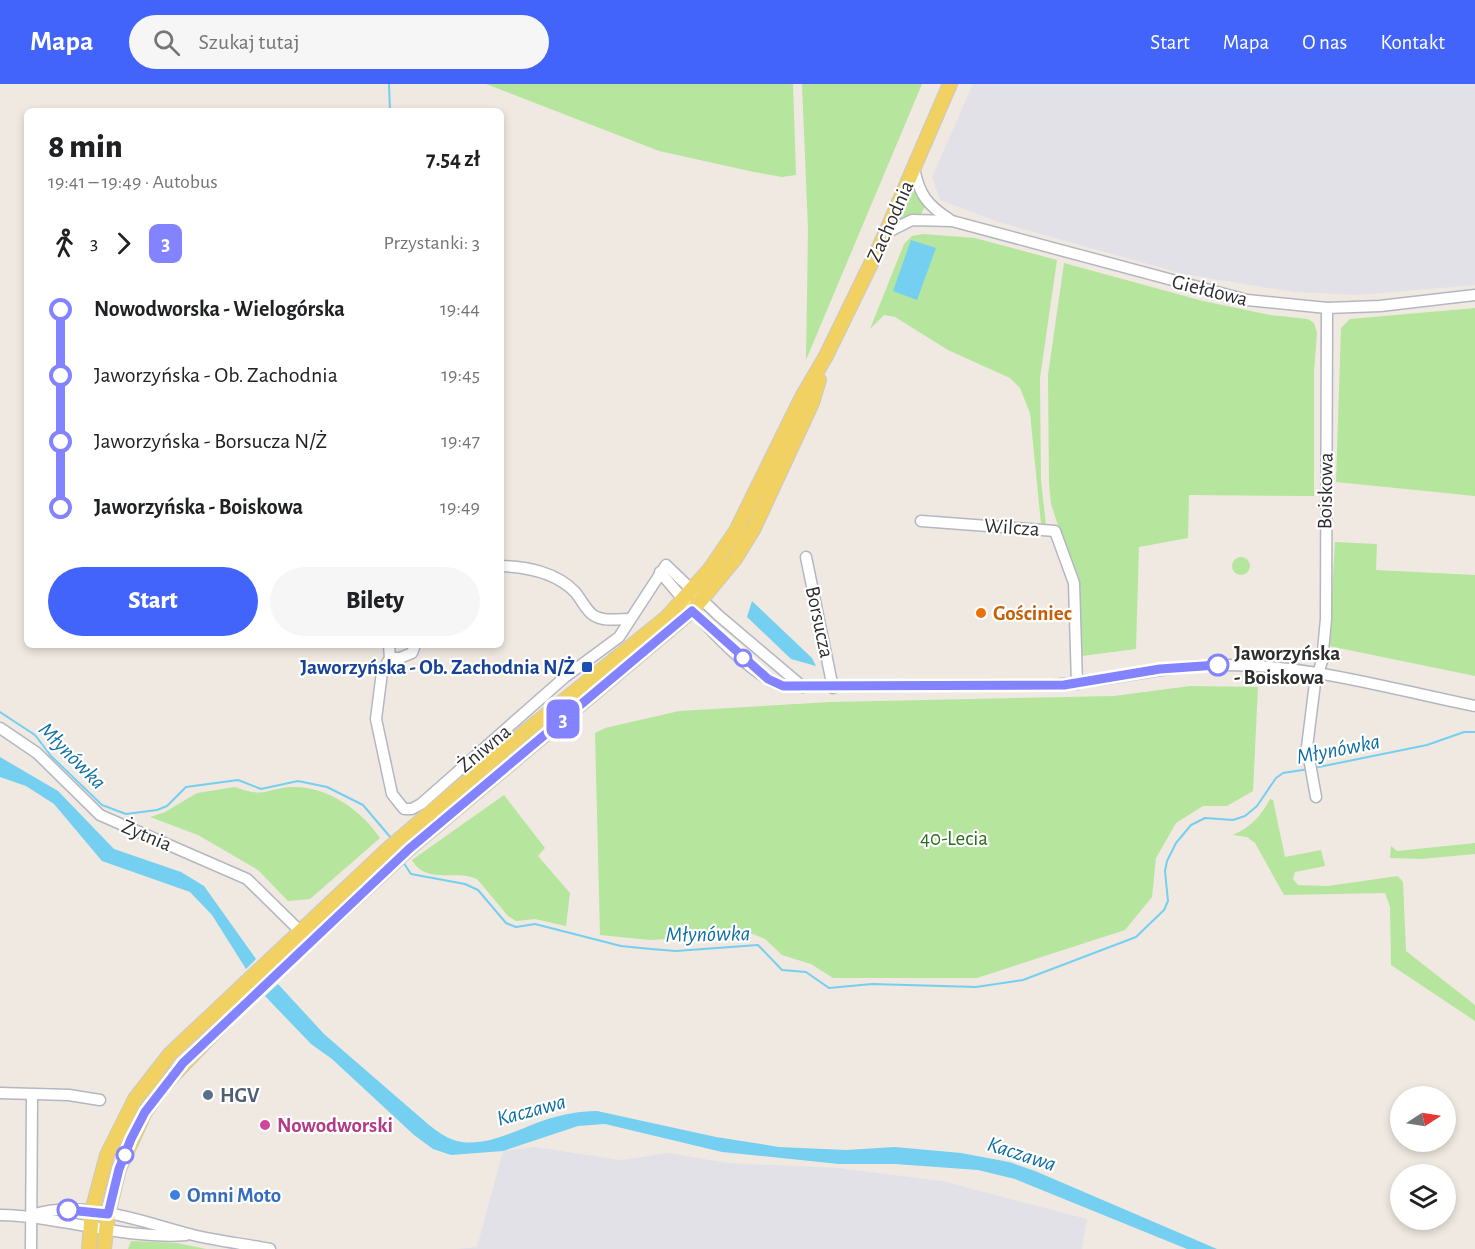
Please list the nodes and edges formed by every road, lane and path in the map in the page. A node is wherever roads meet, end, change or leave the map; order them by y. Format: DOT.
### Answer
graph roads {
  1 [pos="950,84"];
  2 [pos="914,168"];
  3 [pos="952,221"];
  4 [pos="886,232"];
  5 [pos="1475,296"];
  6 [pos="1327,308"];
  7 [pos="921,521"];
  8 [pos="806,557"];
  9 [pos="504,566"];
  10 [pos="692,600"];
  11 [pos="630,619"];
  12 [pos="389,648"];
  13 [pos="414,648"];
  14 [pos="390,658"];
  15 [pos="1320,674"];
  16 [pos="1077,684"];
  17 [pos="803,687"];
  18 [pos="833,687"];
  19 [pos="1475,706"];
  20 [pos="0,728"];
  21 [pos="1316,796"];
  22 [pos="404,844"];
  23 [pos="300,931"];
  24 [pos="0,1093"];
  25 [pos="32,1096"];
  26 [pos="100,1101"];
  27 [pos="92,1211"];
  28 [pos="108,1214"];
  29 [pos="0,1215"];
  30 [pos="31,1215"];
  31 [pos="90,1226"];
  32 [pos="105,1229"];
  33 [pos="192,1234"];
  34 [pos="31,1249"];
  35 [pos="89,1249"];
  36 [pos="104,1249"];
  37 [pos="270,1249"];
  1 -- 2 [label="main road, Zachodnia"];
  2 -- 3 [label="street, Giełdowa"];
  2 -- 4 [label="main road, Zachodnia"];
  3 -- 4 [label="street, Giełdowa"];
  3 -- 6 [label="street, Giełdowa"];
  4 -- 10 [label="main road, Zachodnia"];
  5 -- 6 [label="street, Giełdowa"];
  6 -- 15 [label="street, Boiskowa"];
  7 -- 16 [label="street, Wilcza"];
  8 -- 18 [label="street, Borsucza"];
  9 -- 11 [label="street"];
  10 -- 11 [label="street, Żniwna"];
  10 -- 17 [label="street"];
  10 -- 17 [label="street"];
  10 -- 22 [label="main road, Zachodnia"];
  11 -- 14 [label="street, Żniwna"];
  12 -- 14 [label="street, Żniwna"];
  13 -- 14 [label="street"];
  15 -- 16 [label="street"];
  15 -- 19 [label="street"];
  15 -- 21 [label="street, Boiskowa"];
  16 -- 18 [label="street"];
  17 -- 18 [label="street"];
  20 -- 23 [label="street, Żytnia"];
  22 -- 23 [label="main road"];
  22 -- 28 [label="main road"];
  23 -- 27 [label="main road"];
  24 -- 25 [label="street"];
  25 -- 26 [label="street"];
  25 -- 30 [label="street"];
  27 -- 28 [label="street"];
  27 -- 30 [label="street"];
  27 -- 31 [label="main road"];
  28 -- 32 [label="main road"];
  28 -- 33 [label="street"];
  29 -- 30 [label="street"];
  30 -- 31 [label="street"];
  30 -- 34 [label="street"];
  31 -- 32 [label="street"];
  31 -- 35 [label="main road"];
  32 -- 33 [label="street"];
  32 -- 36 [label="main road"];
  33 -- 37 [label="street"];
}
